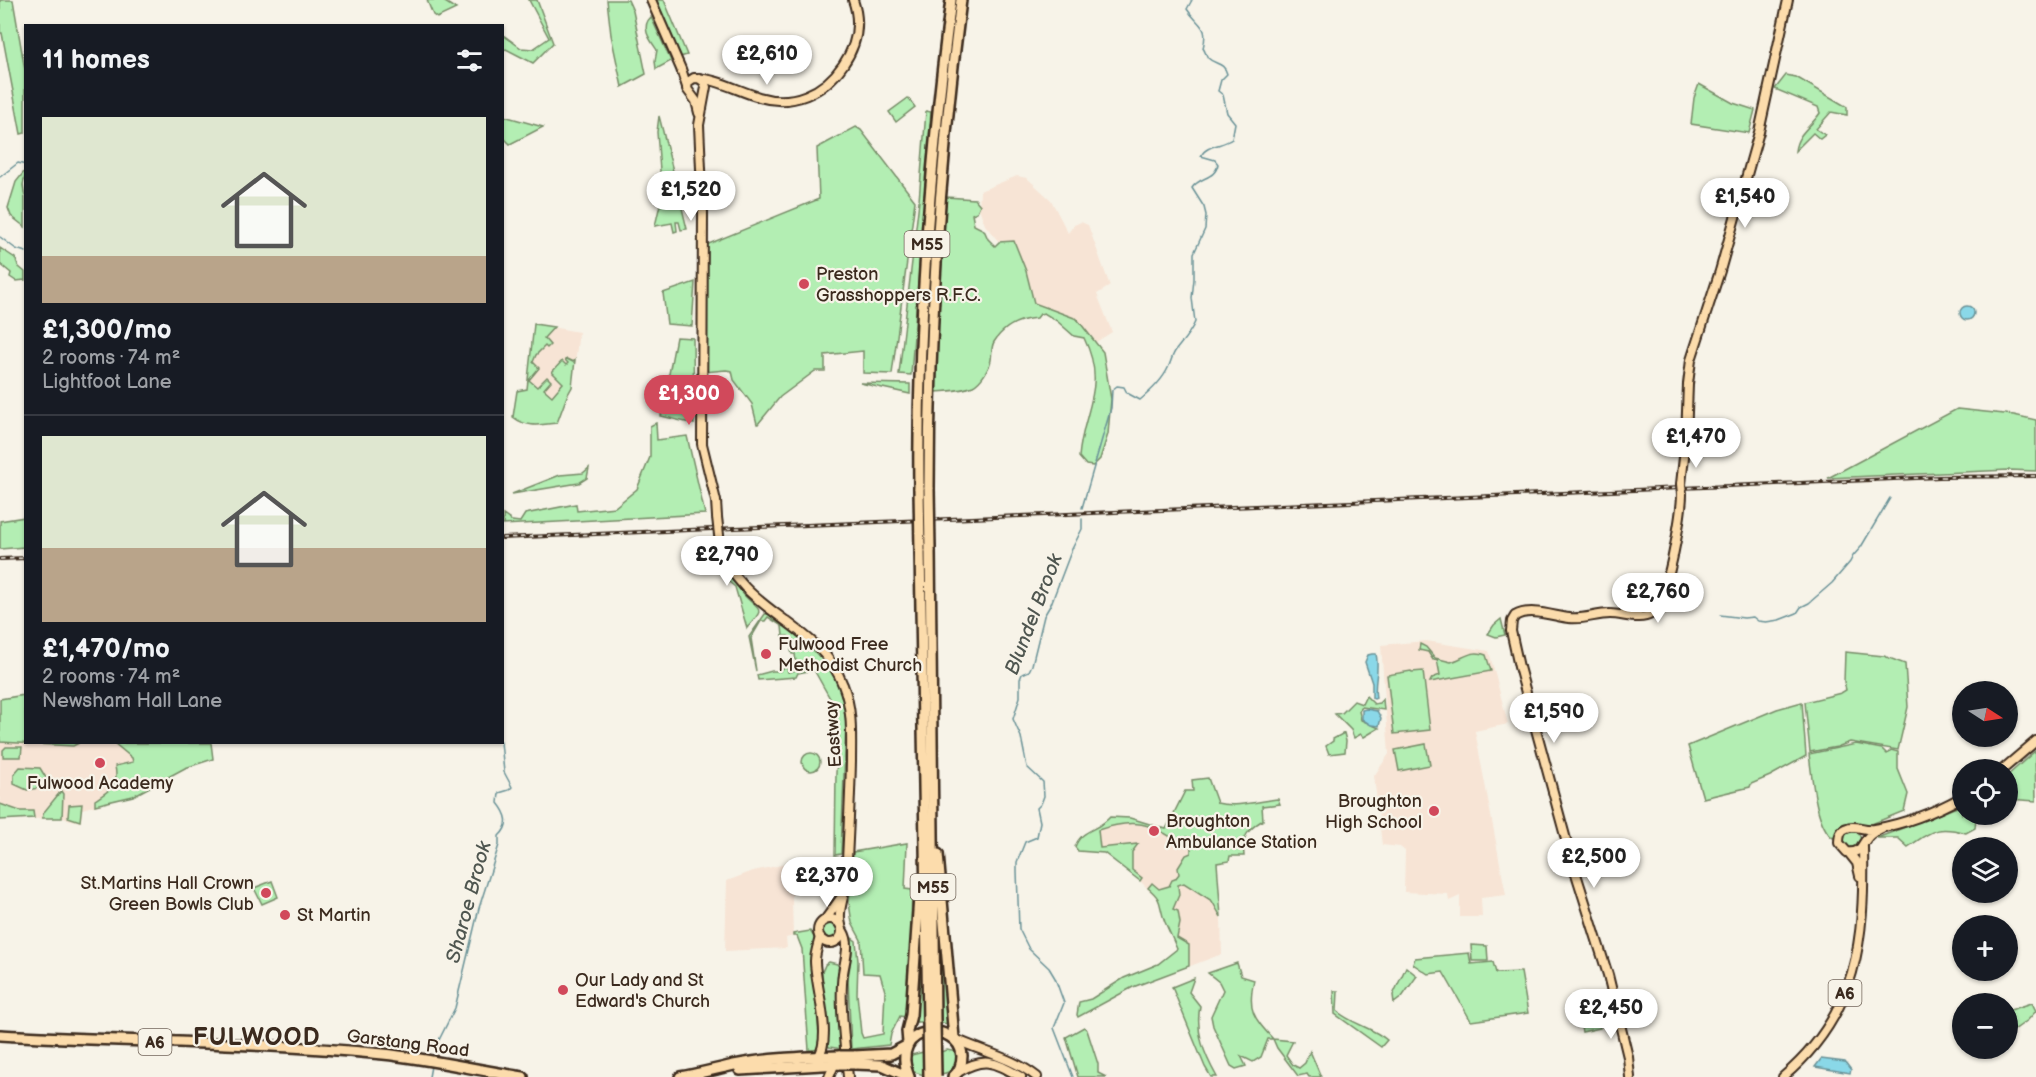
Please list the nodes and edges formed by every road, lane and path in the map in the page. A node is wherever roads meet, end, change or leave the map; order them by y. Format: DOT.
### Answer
graph roads {
  1 [pos="651,0"];
  2 [pos="854,0"];
  3 [pos="951,0"];
  4 [pos="960,0"];
  5 [pos="1788,0"];
  6 [pos="681,67"];
  7 [pos="697,78"];
  8 [pos="721,84"];
  9 [pos="687,87"];
  10 [pos="705,90"];
  11 [pos="693,96"];
  12 [pos="699,114"];
  13 [pos="924,489"];
  14 [pos="925,550"];
  15 [pos="2036,741"];
  16 [pos="931,753"];
  17 [pos="923,759"];
  18 [pos="2015,759"];
  19 [pos="1952,802"];
  20 [pos="1882,828"];
  21 [pos="1860,829"];
  22 [pos="1864,844"];
  23 [pos="1849,853"];
  24 [pos="1862,889"];
  25 [pos="845,891"];
  26 [pos="825,920"];
  27 [pos="842,928"];
  28 [pos="820,938"];
  29 [pos="833,943"];
  30 [pos="845,960"];
  31 [pos="815,961"];
  32 [pos="931,1022"];
  33 [pos="0,1035"];
  34 [pos="955,1039"];
  35 [pos="823,1044"];
  36 [pos="907,1045"];
  37 [pos="854,1060"];
  38 [pos="836,1061"];
  39 [pos="820,1062"];
  40 [pos="956,1075"];
  41 [pos="523,1077"];
  42 [pos="680,1077"];
  43 [pos="829,1077"];
  44 [pos="848,1077"];
  45 [pos="909,1077"];
  46 [pos="929,1077"];
  47 [pos="936,1077"];
  48 [pos="1021,1077"];
  49 [pos="1037,1077"];
  50 [pos="1630,1077"];
  51 [pos="1783,1077"];
  1 -- 6 [label="main road"];
  2 -- 8 [label="main road"];
  3 -- 13 [label="highway, M55"];
  4 -- 13 [label="highway, M55"];
  5 -- 50 [label="main road, bridge"];
  6 -- 7 [label="main road"];
  6 -- 9 [label="main road"];
  7 -- 8 [label="main road"];
  7 -- 9 [label="main road"];
  7 -- 10 [label="main road"];
  8 -- 10 [label="main road"];
  9 -- 11 [label="main road"];
  10 -- 11 [label="main road"];
  10 -- 12 [label="main road"];
  11 -- 12 [label="main road"];
  12 -- 25 [label="main road, Eastway, bridge"];
  13 -- 14 [label="highway, M55, bridge"];
  14 -- 16 [label="highway, M55"];
  14 -- 17 [label="highway, M55"];
  15 -- 18 [label="main road"];
  16 -- 32 [label="highway, M55"];
  16 -- 34 [label="highway, M55"];
  17 -- 32 [label="highway, M55"];
  17 -- 36 [label="highway, M55"];
  19 -- 20 [label="main road, A6"];
  20 -- 21 [label="main road, A6"];
  20 -- 22 [label="main road, A6"];
  21 -- 22 [label="main road, A6"];
  21 -- 23 [label="main road, A6"];
  22 -- 23 [label="main road, A6"];
  22 -- 24 [label="main road, A6"];
  23 -- 24 [label="main road, A6"];
  24 -- 51 [label="main road, A6"];
  25 -- 26 [label="main road"];
  25 -- 27 [label="main road, Eastway"];
  26 -- 27 [label="main road"];
  26 -- 28 [label="main road"];
  27 -- 29 [label="main road"];
  27 -- 30 [label="main road, Eastway"];
  28 -- 29 [label="main road"];
  28 -- 31 [label="main road"];
  29 -- 30 [label="main road"];
  29 -- 31 [label="main road"];
  30 -- 44 [label="main road, Eastway"];
  31 -- 35 [label="main road"];
  32 -- 46 [label="highway, M55, bridge"];
  32 -- 47 [label="highway, M55, bridge"];
  33 -- 41 [label="highway, Garstang Road / A6"];
  34 -- 36 [label="highway"];
  34 -- 40 [label="highway"];
  34 -- 49 [label="main road"];
  35 -- 38 [label="main road"];
  35 -- 39 [label="main road"];
  36 -- 37 [label="highway"];
  36 -- 45 [label="highway"];
  37 -- 38 [label="highway, bridge"];
  37 -- 45 [label="highway"];
  38 -- 39 [label="highway"];
  38 -- 43 [label="main road"];
  39 -- 42 [label="highway"];
  39 -- 43 [label="main road"];
  40 -- 48 [label="main road"];
}
